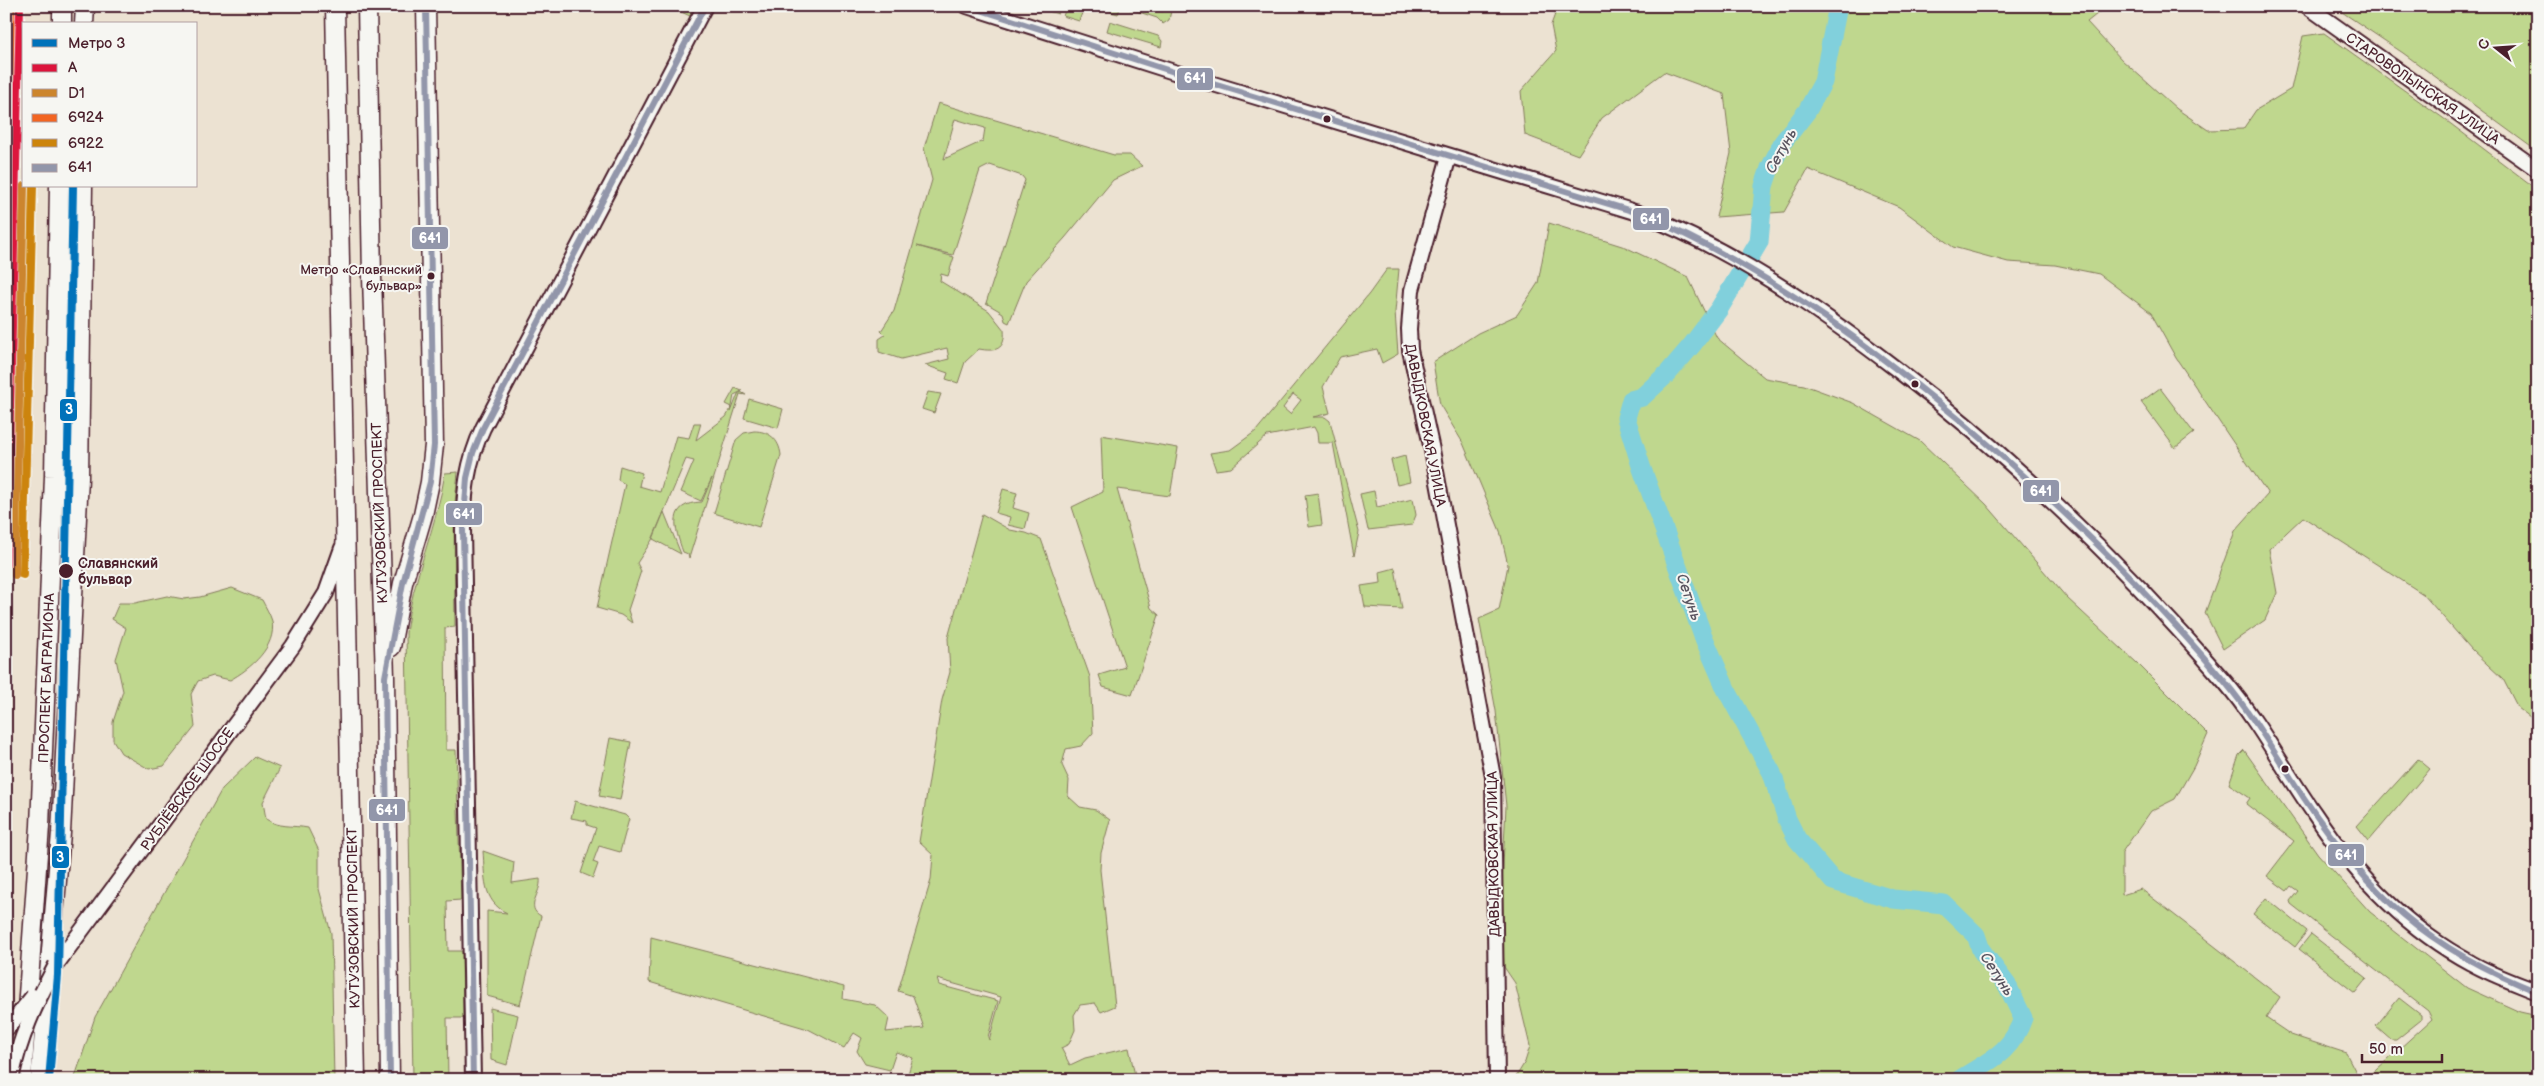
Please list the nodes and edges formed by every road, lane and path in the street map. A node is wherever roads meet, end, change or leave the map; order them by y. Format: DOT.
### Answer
graph roads {
  1 [pos="62,6"];
  2 [pos="84,6"];
  3 [pos="335,6"];
  4 [pos="367,6"];
  5 [pos="426,6"];
  6 [pos="705,6"];
  7 [pos="967,6"];
  8 [pos="2307,6"];
  9 [pos="62,22"];
  10 [pos="84,22"];
  11 [pos="1449,156"];
  12 [pos="2538,170"];
  13 [pos="59,188"];
  14 [pos="82,188"];
  15 [pos="345,535"];
  16 [pos="385,676"];
  17 [pos="56,966"];
  18 [pos="2538,992"];
  19 [pos="6,1030"];
  20 [pos="11,1080"];
  21 [pos="22,1080"];
  22 [pos="40,1080"];
  23 [pos="356,1080"];
  24 [pos="390,1080"];
  25 [pos="473,1080"];
  26 [pos="1497,1080"];
  1 -- 9 [label="main road"];
  2 -- 10 [label="main road"];
  3 -- 15 [label="main road, КУТУЗОВСКИЙ ПРОСПЕКТ"];
  4 -- 16 [label="main road, КУТУЗОВСКИЙ ПРОСПЕКТ"];
  5 -- 16 [label="main road"];
  6 -- 25 [label="street"];
  7 -- 11 [label="street"];
  8 -- 12 [label="street, СТАРОВОЛЫНСКАЯ УЛИЦА"];
  11 -- 18 [label="street"];
  11 -- 26 [label="street, ДАВЫДКОВСКАЯ УЛИЦА"];
  13 -- 21 [label="main road, ПРОСПЕКТ БАГРАТИОНА"];
  14 -- 22 [label="main road, ПРОСПЕКТ БАГРАТИОНА"];
  15 -- 17 [label="street, РУБЛЁВСКОЕ ШОССЕ"];
  15 -- 23 [label="main road, КУТУЗОВСКИЙ ПРОСПЕКТ"];
  16 -- 24 [label="main road, КУТУЗОВСКИЙ ПРОСПЕКТ"];
  17 -- 19 [label="street, РУБЛЁВСКОЕ ШОССЕ, bridge"];
  17 -- 20 [label="street, bridge"];
}
